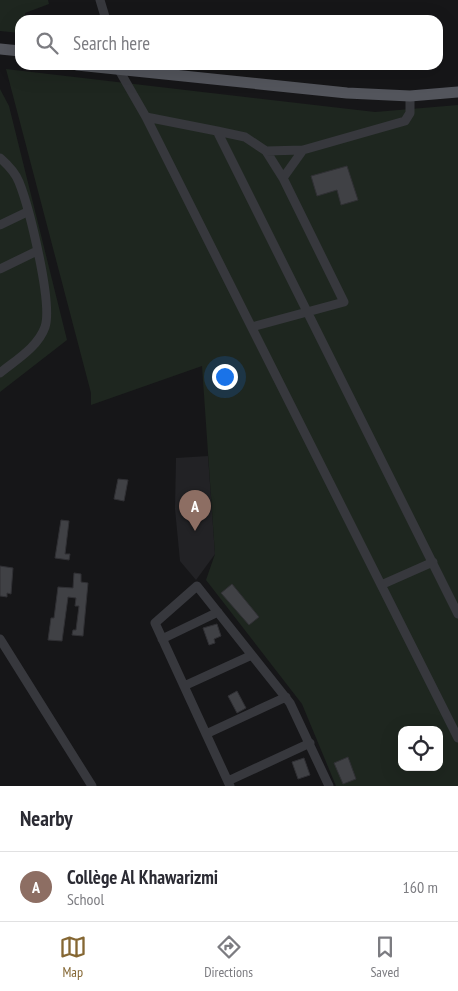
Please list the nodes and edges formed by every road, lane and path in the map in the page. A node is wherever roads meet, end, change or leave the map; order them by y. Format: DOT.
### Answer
graph roads {
  1 [pos="100,0"];
  2 [pos="104,15"];
  3 [pos="0,49"];
  4 [pos="15,50"];
  5 [pos="0,57"];
  6 [pos="15,58"];
  7 [pos="119,70"];
  8 [pos="186,70"];
  9 [pos="458,86"];
  10 [pos="458,92"];
  11 [pos="410,96"];
  12 [pos="146,117"];
  13 [pos="217,131"];
  14 [pos="303,150"];
  15 [pos="266,151"];
  16 [pos="0,158"];
  17 [pos="283,178"];
  18 [pos="27,212"];
  19 [pos="0,225"];
  20 [pos="37,251"];
  21 [pos="0,269"];
  22 [pos="308,311"];
  23 [pos="252,327"];
  24 [pos="0,372"];
  25 [pos="433,562"];
  26 [pos="381,585"];
  27 [pos="218,612"];
  28 [pos="458,614"];
  29 [pos="0,639"];
  30 [pos="162,639"];
  31 [pos="252,655"];
  32 [pos="184,686"];
  33 [pos="286,697"];
  34 [pos="206,734"];
  35 [pos="458,738"];
  36 [pos="310,743"];
  37 [pos="229,784"];
  38 [pos="92,786"];
  39 [pos="329,786"];
  1 -- 2 [label="street"];
  3 -- 4 [label="main road"];
  5 -- 6 [label="main road"];
  7 -- 11 [label="main road"];
  7 -- 12 [label="street"];
  8 -- 9 [label="main road"];
  10 -- 11 [label="main road"];
  11 -- 14 [label="street"];
  12 -- 13 [label="street"];
  12 -- 23 [label="street"];
  13 -- 15 [label="street"];
  13 -- 22 [label="street"];
  14 -- 15 [label="street"];
  14 -- 17 [label="street"];
  15 -- 17 [label="street"];
  16 -- 18 [label="street"];
  17 -- 22 [label="street"];
  18 -- 19 [label="street"];
  18 -- 20 [label="street"];
  20 -- 21 [label="street"];
  20 -- 24 [label="street"];
  22 -- 23 [label="street"];
  22 -- 25 [label="street"];
  23 -- 26 [label="street"];
  25 -- 26 [label="street"];
  25 -- 28 [label="street"];
  26 -- 35 [label="street"];
  27 -- 30 [label="street"];
  27 -- 30 [label="street"];
  27 -- 31 [label="street"];
  29 -- 38 [label="street"];
  30 -- 32 [label="street"];
  31 -- 32 [label="street"];
  31 -- 33 [label="street"];
  32 -- 34 [label="street"];
  33 -- 34 [label="street"];
  33 -- 36 [label="street"];
  34 -- 37 [label="street"];
  36 -- 37 [label="street"];
  36 -- 39 [label="street"];
}
